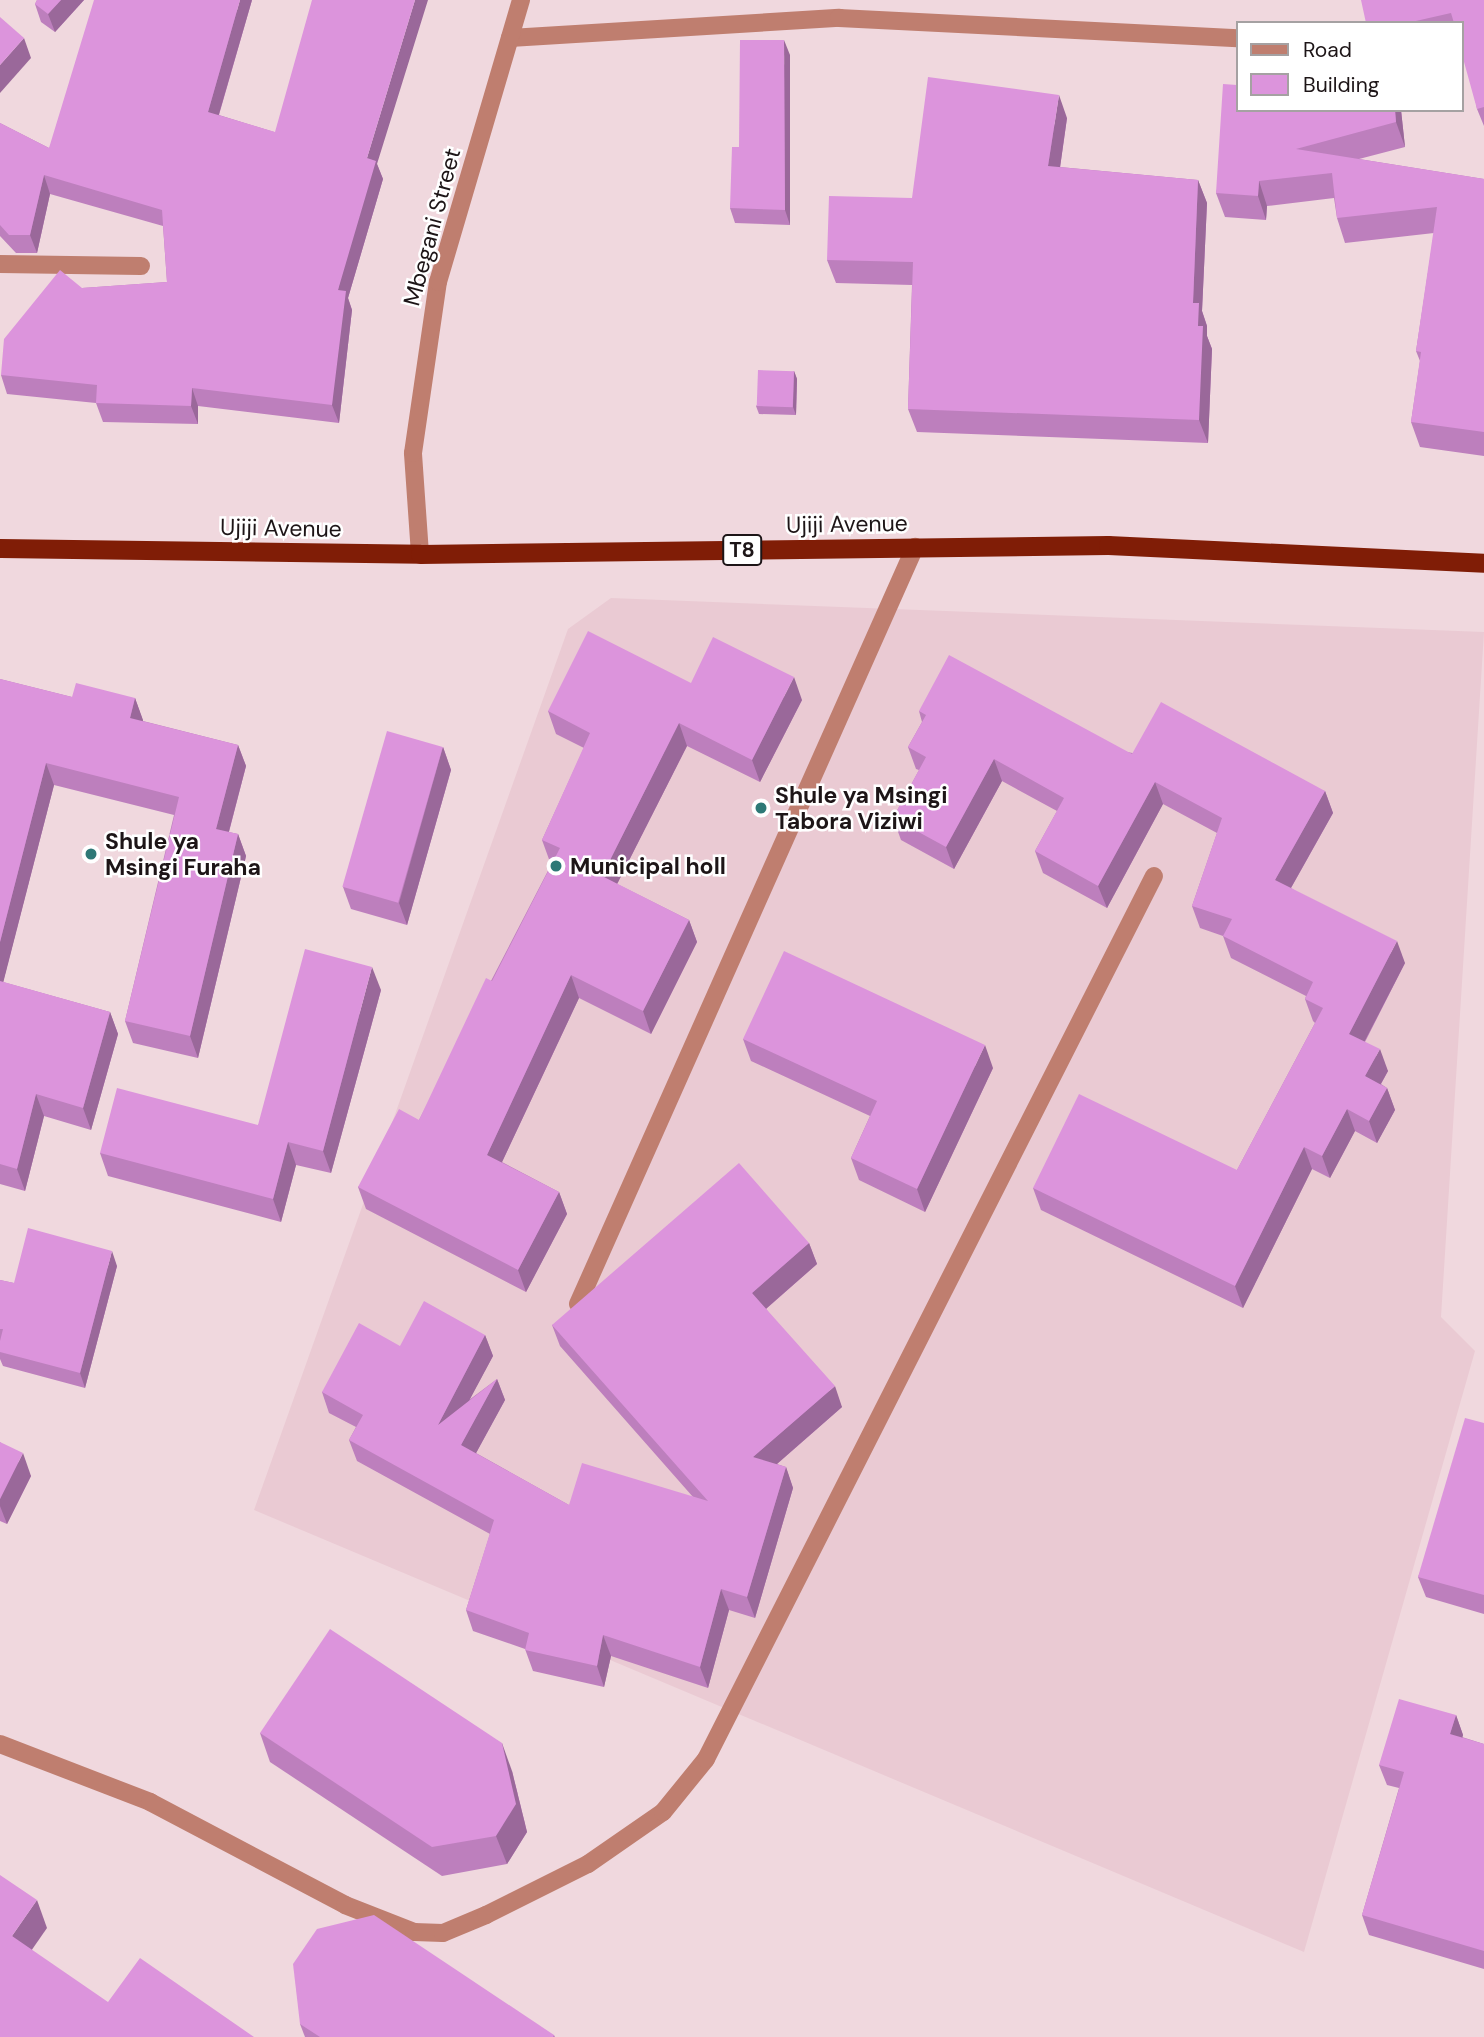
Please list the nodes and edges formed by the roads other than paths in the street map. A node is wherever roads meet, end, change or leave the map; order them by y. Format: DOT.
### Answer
graph roads {
  1 [pos="521,0"];
  2 [pos="510,38"];
  3 [pos="1236,38"];
  4 [pos="0,264"];
  5 [pos="141,266"];
  6 [pos="915,547"];
  7 [pos="0,548"];
  8 [pos="420,555"];
  9 [pos="1484,563"];
  10 [pos="1154,877"];
  11 [pos="578,1304"];
  12 [pos="0,1744"];
  1 -- 2 [label="street, Mbegani Street"];
  2 -- 3 [label="street"];
  2 -- 8 [label="street, Mbegani Street"];
  4 -- 5 [label="street"];
  6 -- 8 [label="highway, Ujiji Avenue / T8"];
  6 -- 9 [label="highway, Ujiji Avenue / T8"];
  6 -- 11 [label="street"];
  7 -- 8 [label="highway, Ujiji Avenue / T8"];
  10 -- 12 [label="street"];
}
